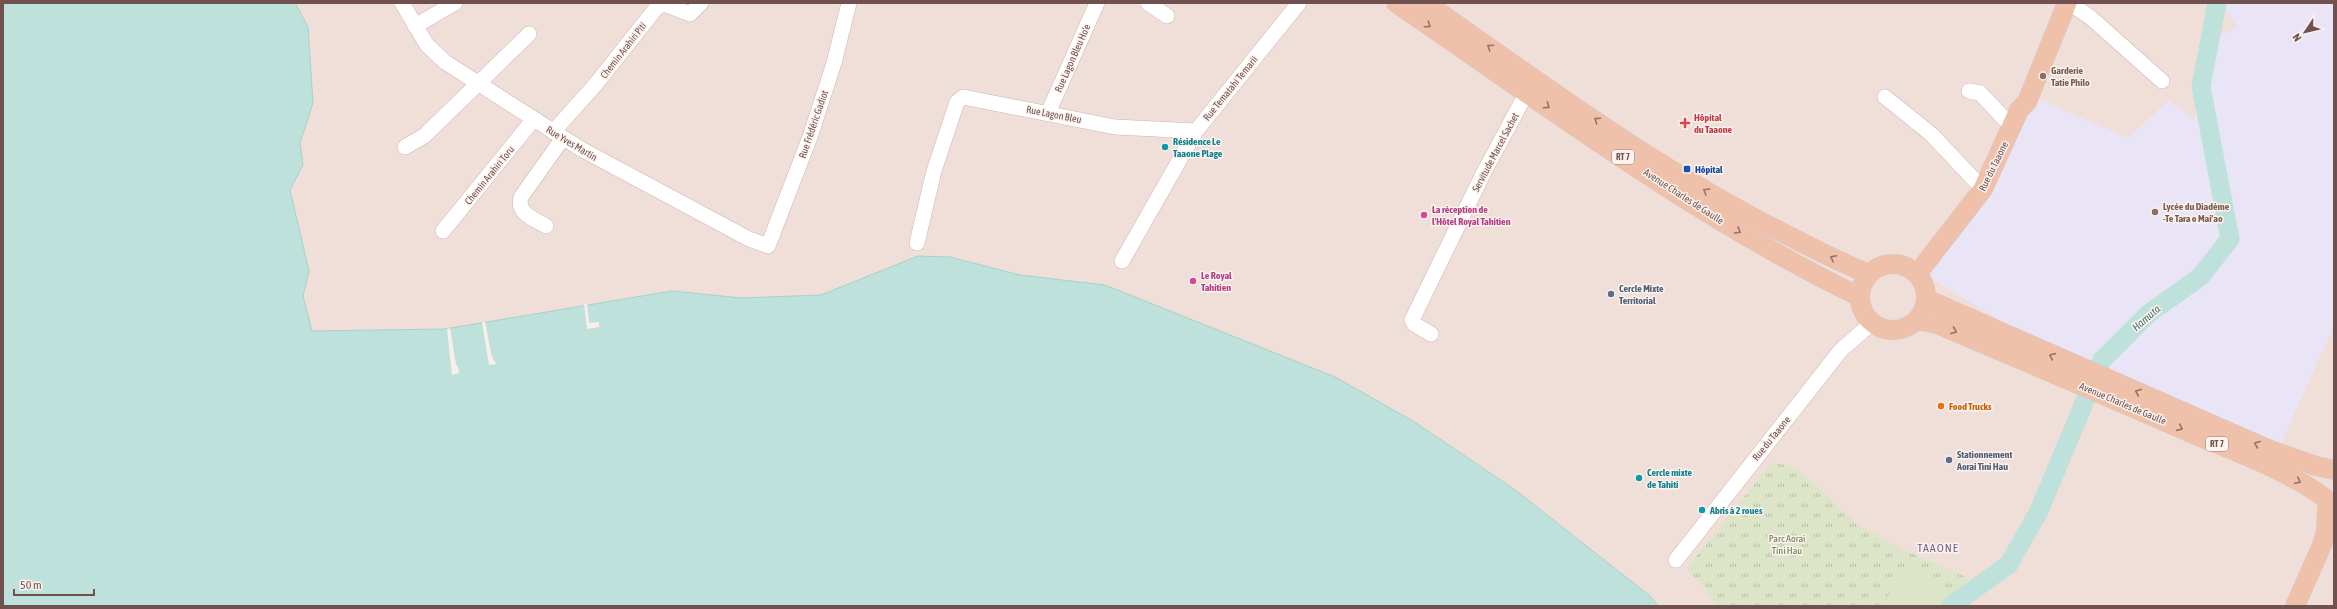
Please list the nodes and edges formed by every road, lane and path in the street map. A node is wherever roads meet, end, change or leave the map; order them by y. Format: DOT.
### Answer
graph roads {
  1 [pos="402,3"];
  2 [pos="455,3"];
  3 [pos="701,3"];
  4 [pos="849,3"];
  5 [pos="1097,3"];
  6 [pos="1148,3"];
  7 [pos="1299,3"];
  8 [pos="1396,3"];
  9 [pos="1426,3"];
  10 [pos="2054,3"];
  11 [pos="2068,3"];
  12 [pos="1167,16"];
  13 [pos="415,26"];
  14 [pos="528,34"];
  15 [pos="2162,81"];
  16 [pos="479,84"];
  17 [pos="1969,91"];
  18 [pos="1527,92"];
  19 [pos="1885,96"];
  20 [pos="1048,113"];
  21 [pos="2015,118"];
  22 [pos="533,120"];
  23 [pos="1196,131"];
  24 [pos="558,135"];
  25 [pos="405,147"];
  26 [pos="1983,189"];
  27 [pos="546,226"];
  28 [pos="443,231"];
  29 [pos="917,243"];
  30 [pos="770,244"];
  31 [pos="1122,261"];
  32 [pos="1869,274"];
  33 [pos="1917,274"];
  34 [pos="1860,297"];
  35 [pos="1926,300"];
  36 [pos="1917,320"];
  37 [pos="1872,323"];
  38 [pos="1431,334"];
  39 [pos="2085,379"];
  40 [pos="2109,389"];
  41 [pos="2334,470"];
  42 [pos="2334,473"];
  43 [pos="2329,509"];
  44 [pos="2334,547"];
  45 [pos="1676,560"];
  46 [pos="2295,606"];
  47 [pos="2304,606"];
  1 -- 13 [label="street, Rue Yves Martin"];
  2 -- 13 [label="street"];
  3 -- 24 [label="street, Chemin Arahiri Piti"];
  4 -- 30 [label="street, Rue Frédéric Gadiot"];
  5 -- 20 [label="street, Rue Lagon Bleu Ho'e"];
  6 -- 12 [label="street"];
  7 -- 23 [label="street, Rue Tematahi Temarii"];
  8 -- 18 [label="main road, Avenue Charles de Gaulle / RT 7, one-way"];
  32 -- 9 [label="main road, Avenue Charles de Gaulle / RT 7, one-way"];
  10 -- 21 [label="main road, Rue du Taaone"];
  11 -- 15 [label="street"];
  11 -- 21 [label="main road, Rue du Taaone"];
  13 -- 16 [label="street, Rue Yves Martin"];
  14 -- 16 [label="street"];
  16 -- 22 [label="street, Rue Yves Martin"];
  16 -- 25 [label="street"];
  17 -- 21 [label="street"];
  18 -- 34 [label="main road, Avenue Charles de Gaulle / RT 7, one-way"];
  18 -- 38 [label="street, Servitude Marcel Sachet"];
  19 -- 26 [label="street"];
  20 -- 23 [label="street, Rue Lagon Bleu"];
  20 -- 29 [label="street, Rue Lagon Bleu"];
  21 -- 26 [label="main road, Rue du Taaone"];
  22 -- 24 [label="street, Rue Yves Martin"];
  22 -- 28 [label="street, Chemin Arahiri Toru"];
  23 -- 31 [label="street, Rue Tematahi Temarii"];
  24 -- 27 [label="street"];
  24 -- 30 [label="street, Rue Yves Martin"];
  26 -- 33 [label="main road, Rue du Taaone"];
  32 -- 33 [label="main road"];
  32 -- 34 [label="main road"];
  33 -- 35 [label="main road"];
  34 -- 37 [label="main road"];
  35 -- 36 [label="main road"];
  39 -- 35 [label="main road, Avenue Charles de Gaulle / RT 7, one-way"];
  36 -- 37 [label="main road"];
  36 -- 39 [label="main road, Avenue Charles de Gaulle / RT 7, one-way"];
  37 -- 45 [label="street, Rue du Taaone"];
  39 -- 40 [label="main road, Avenue Charles de Gaulle / RT 7"];
  41 -- 40 [label="main road, Avenue Charles de Gaulle / RT 7, one-way"];
  40 -- 43 [label="main road, Avenue Charles de Gaulle / RT 7, one-way"];
  42 -- 43 [label="main road"];
  43 -- 46 [label="main road"];
  44 -- 47 [label="main road"];
}
